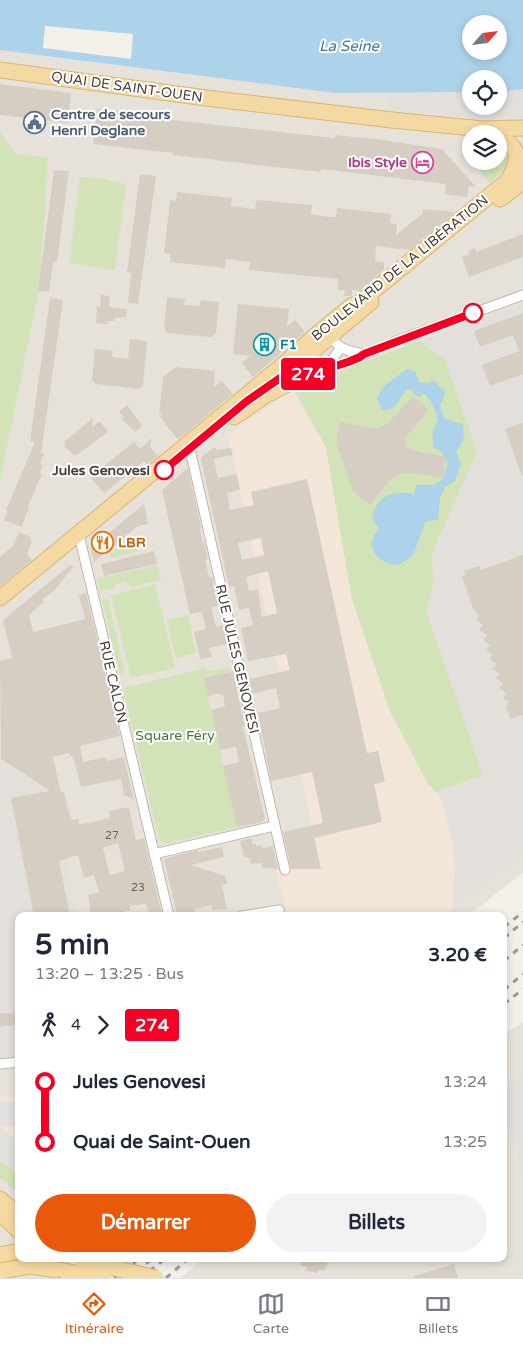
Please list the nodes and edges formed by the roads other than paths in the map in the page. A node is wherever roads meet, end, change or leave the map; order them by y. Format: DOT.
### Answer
graph roads {
  1 [pos="0,70"];
  2 [pos="462,128"];
  3 [pos="523,128"];
  4 [pos="507,129"];
  5 [pos="507,135"];
  6 [pos="523,140"];
  7 [pos="507,141"];
  8 [pos="523,168"];
  9 [pos="516,180"];
  10 [pos="523,295"];
  11 [pos="326,332"];
  12 [pos="341,348"];
  13 [pos="364,354"];
  14 [pos="325,368"];
  15 [pos="283,376"];
  16 [pos="304,376"];
  17 [pos="195,444"];
  18 [pos="80,539"];
  19 [pos="1,602"];
  20 [pos="274,826"];
  21 [pos="154,854"];
  22 [pos="285,870"];
  23 [pos="278,910"];
  24 [pos="168,912"];
  25 [pos="266,912"];
  26 [pos="15,1062"];
  27 [pos="0,1064"];
  28 [pos="0,1199"];
  29 [pos="15,1212"];
  30 [pos="0,1213"];
  31 [pos="15,1227"];
  32 [pos="15,1252"];
  33 [pos="0,1255"];
  34 [pos="46,1262"];
  35 [pos="91,1262"];
  36 [pos="0,1271"];
  37 [pos="103,1278"];
  38 [pos="156,1278"];
  1 -- 2 [label="main road, QUAI DE SAINT-OUEN"];
  3 -- 4 [label="main road, QUAI DE SAINT-OUEN"];
  5 -- 6 [label="main road"];
  7 -- 9 [label="main road"];
  8 -- 9 [label="main road, BOULEVARD DE LA LIBÉRATION"];
  9 -- 11 [label="main road, BOULEVARD DE LA LIBÉRATION"];
  9 -- 11 [label="main road, BOULEVARD DE LA LIBÉRATION"];
  10 -- 13 [label="street"];
  11 -- 12 [label="street"];
  11 -- 15 [label="main road, BOULEVARD DE LA LIBÉRATION"];
  11 -- 19 [label="main road, BOULEVARD DE LA LIBÉRATION"];
  12 -- 13 [label="street"];
  12 -- 14 [label="street"];
  13 -- 14 [label="street"];
  14 -- 16 [label="street"];
  15 -- 16 [label="street"];
  15 -- 17 [label="main road, BOULEVARD DE LA LIBÉRATION"];
  16 -- 17 [label="main road"];
  17 -- 18 [label="main road, BOULEVARD DE LA LIBÉRATION"];
  17 -- 20 [label="street, RUE JULES GENOVESI"];
  18 -- 19 [label="main road, BOULEVARD DE LA LIBÉRATION"];
  18 -- 21 [label="street, RUE CALON"];
  20 -- 21 [label="street"];
  20 -- 22 [label="street, RUE JULES GENOVESI"];
  21 -- 24 [label="street, RUE CALON"];
  23 -- 25 [label="street"];
  26 -- 27 [label="street"];
  28 -- 29 [label="main road"];
  30 -- 31 [label="main road"];
  32 -- 33 [label="main road"];
  34 -- 36 [label="main road"];
  34 -- 37 [label="main road, bridge"];
  35 -- 38 [label="main road, bridge"];
}
